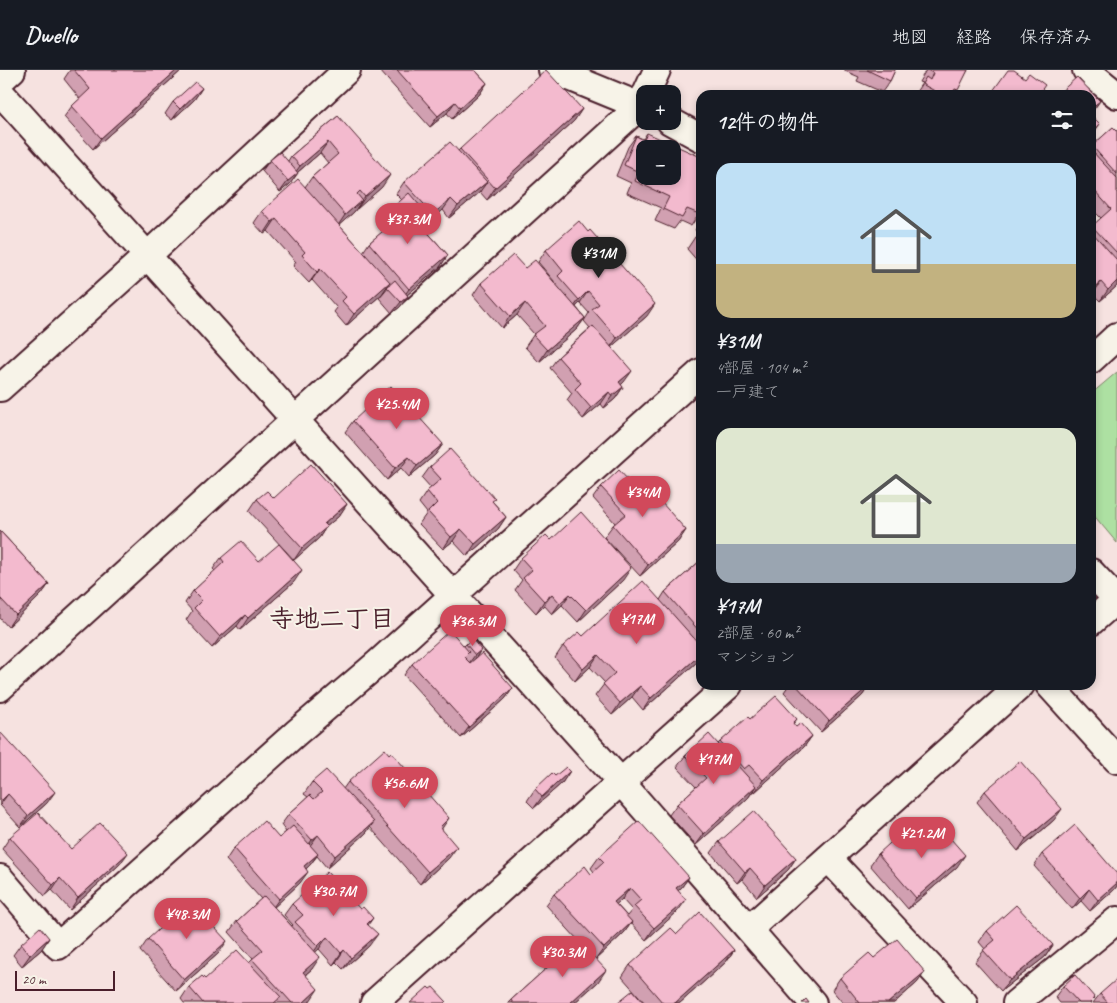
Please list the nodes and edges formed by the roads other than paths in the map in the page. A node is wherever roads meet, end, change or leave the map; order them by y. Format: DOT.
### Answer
graph roads {
  1 [pos="12,70"];
  2 [pos="347,70"];
  3 [pos="552,70"];
  4 [pos="657,70"];
  5 [pos="1086,70"];
  6 [pos="0,81"];
  7 [pos="651,85"];
  8 [pos="0,92"];
  9 [pos="1117,95"];
  10 [pos="636,98"];
  11 [pos="636,108"];
  12 [pos="681,127"];
  13 [pos="696,135"];
  14 [pos="147,256"];
  15 [pos="1117,336"];
  16 [pos="1096,355"];
  17 [pos="696,376"];
  18 [pos="0,388"];
  19 [pos="295,420"];
  20 [pos="1096,577"];
  21 [pos="452,595"];
  22 [pos="1117,600"];
  23 [pos="1096,618"];
  24 [pos="0,688"];
  25 [pos="724,690"];
  26 [pos="1015,690"];
  27 [pos="1054,690"];
  28 [pos="1117,760"];
  29 [pos="621,782"];
  30 [pos="828,858"];
  31 [pos="0,878"];
  32 [pos="1117,920"];
  33 [pos="749,929"];
  34 [pos="374,1003"];
  35 [pos="813,1003"];
  36 [pos="964,1003"];
  37 [pos="1016,1003"];
  1 -- 6 [label="street"];
  2 -- 14 [label="street"];
  3 -- 10 [label="street"];
  4 -- 7 [label="street"];
  5 -- 9 [label="street"];
  8 -- 14 [label="street"];
  11 -- 19 [label="street"];
  12 -- 13 [label="street"];
  14 -- 18 [label="street"];
  14 -- 19 [label="street"];
  15 -- 16 [label="street"];
  17 -- 21 [label="street"];
  19 -- 21 [label="street"];
  19 -- 24 [label="street"];
  20 -- 22 [label="street"];
  21 -- 29 [label="street"];
  21 -- 31 [label="street"];
  22 -- 23 [label="street"];
  25 -- 29 [label="street"];
  26 -- 30 [label="street"];
  27 -- 28 [label="street"];
  29 -- 33 [label="street"];
  29 -- 34 [label="street"];
  30 -- 33 [label="street"];
  30 -- 36 [label="street"];
  32 -- 37 [label="street"];
  33 -- 35 [label="street"];
}
